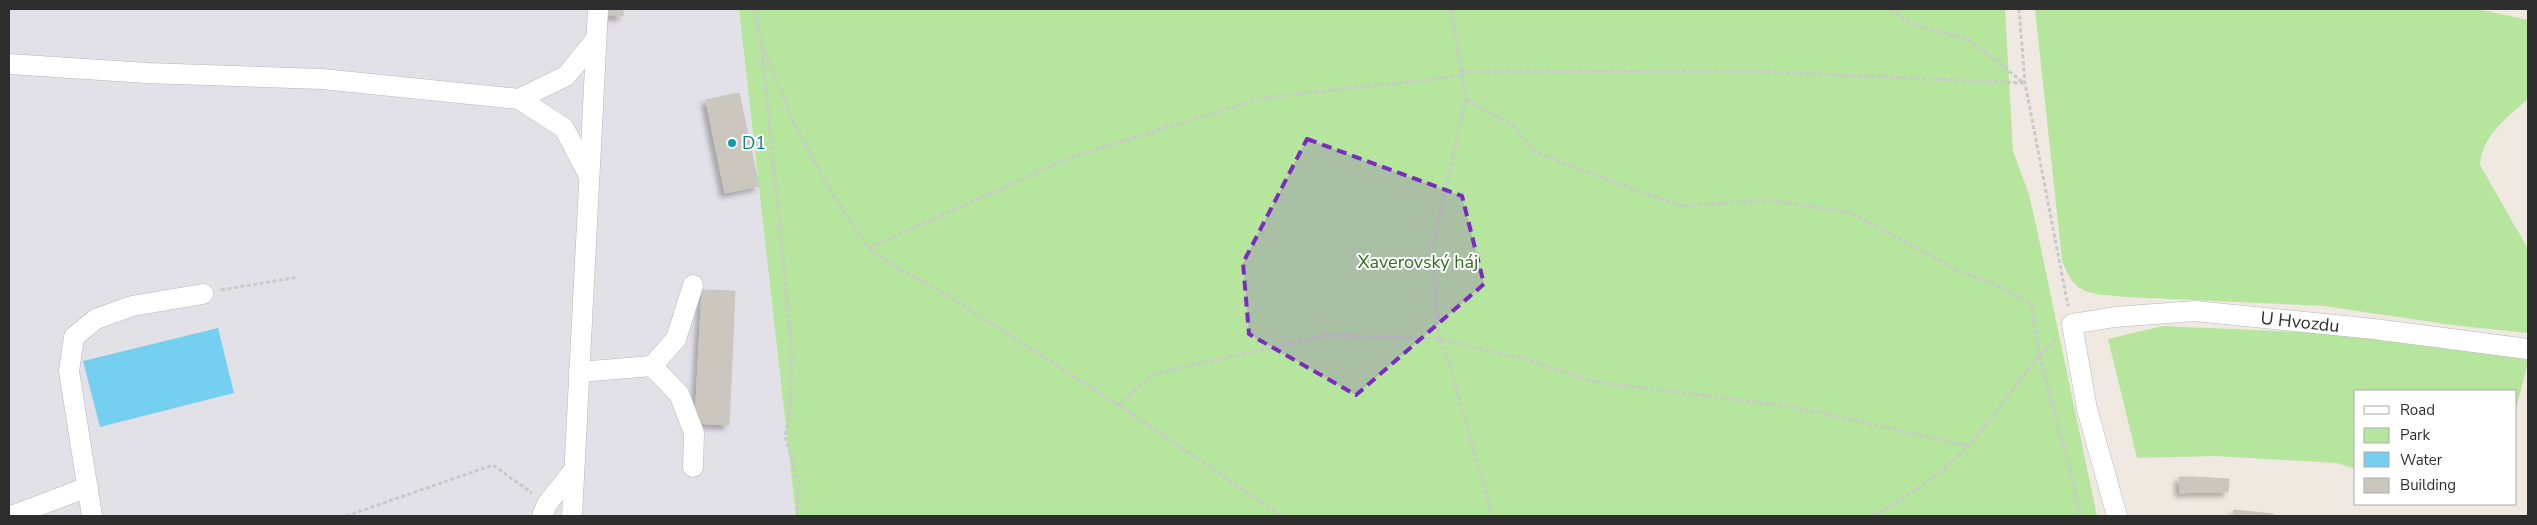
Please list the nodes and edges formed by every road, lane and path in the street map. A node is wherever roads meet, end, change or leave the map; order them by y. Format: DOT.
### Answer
graph roads {
  1 [pos="598,9"];
  2 [pos="754,9"];
  3 [pos="1451,9"];
  4 [pos="1890,9"];
  5 [pos="2019,9"];
  6 [pos="596,38"];
  7 [pos="762,45"];
  8 [pos="9,64"];
  9 [pos="1461,74"];
  10 [pos="2025,83"];
  11 [pos="519,99"];
  12 [pos="1466,100"];
  13 [pos="590,178"];
  14 [pos="869,248"];
  15 [pos="298,277"];
  16 [pos="694,285"];
  17 [pos="203,294"];
  18 [pos="2072,324"];
  19 [pos="1439,339"];
  20 [pos="2528,349"];
  21 [pos="2039,354"];
  22 [pos="652,366"];
  23 [pos="580,372"];
  24 [pos="1119,405"];
  25 [pos="1969,446"];
  26 [pos="693,467"];
  27 [pos="574,470"];
  28 [pos="88,487"];
  29 [pos="545,510"];
  30 [pos="11,516"];
  31 [pos="92,516"];
  32 [pos="346,516"];
  33 [pos="572,516"];
  34 [pos="798,516"];
  35 [pos="1281,516"];
  36 [pos="1492,516"];
  37 [pos="1873,516"];
  38 [pos="2080,516"];
  39 [pos="2117,516"];
  1 -- 6 [label="lane"];
  2 -- 7 [label="path"];
  3 -- 9 [label="path"];
  4 -- 10 [label="path"];
  5 -- 10 [label="path"];
  6 -- 11 [label="lane"];
  6 -- 13 [label="lane"];
  7 -- 14 [label="path"];
  7 -- 34 [label="path"];
  8 -- 11 [label="lane"];
  9 -- 10 [label="path"];
  9 -- 12 [label="path"];
  9 -- 14 [label="path"];
  10 -- 18 [label="path"];
  11 -- 13 [label="lane"];
  12 -- 19 [label="path"];
  12 -- 21 [label="path"];
  13 -- 23 [label="lane"];
  14 -- 24 [label="path"];
  15 -- 17 [label="path"];
  16 -- 22 [label="lane"];
  17 -- 28 [label="lane"];
  18 -- 20 [label="lane, U Hvozdu"];
  18 -- 21 [label="path"];
  18 -- 39 [label="lane"];
  19 -- 24 [label="path"];
  19 -- 25 [label="path"];
  19 -- 36 [label="path"];
  21 -- 25 [label="path"];
  21 -- 38 [label="path"];
  22 -- 23 [label="lane"];
  22 -- 26 [label="lane"];
  23 -- 27 [label="lane"];
  24 -- 35 [label="path"];
  25 -- 37 [label="path"];
  27 -- 29 [label="lane"];
  27 -- 33 [label="lane"];
  28 -- 30 [label="lane"];
  28 -- 31 [label="lane"];
  29 -- 32 [label="path"];
}
